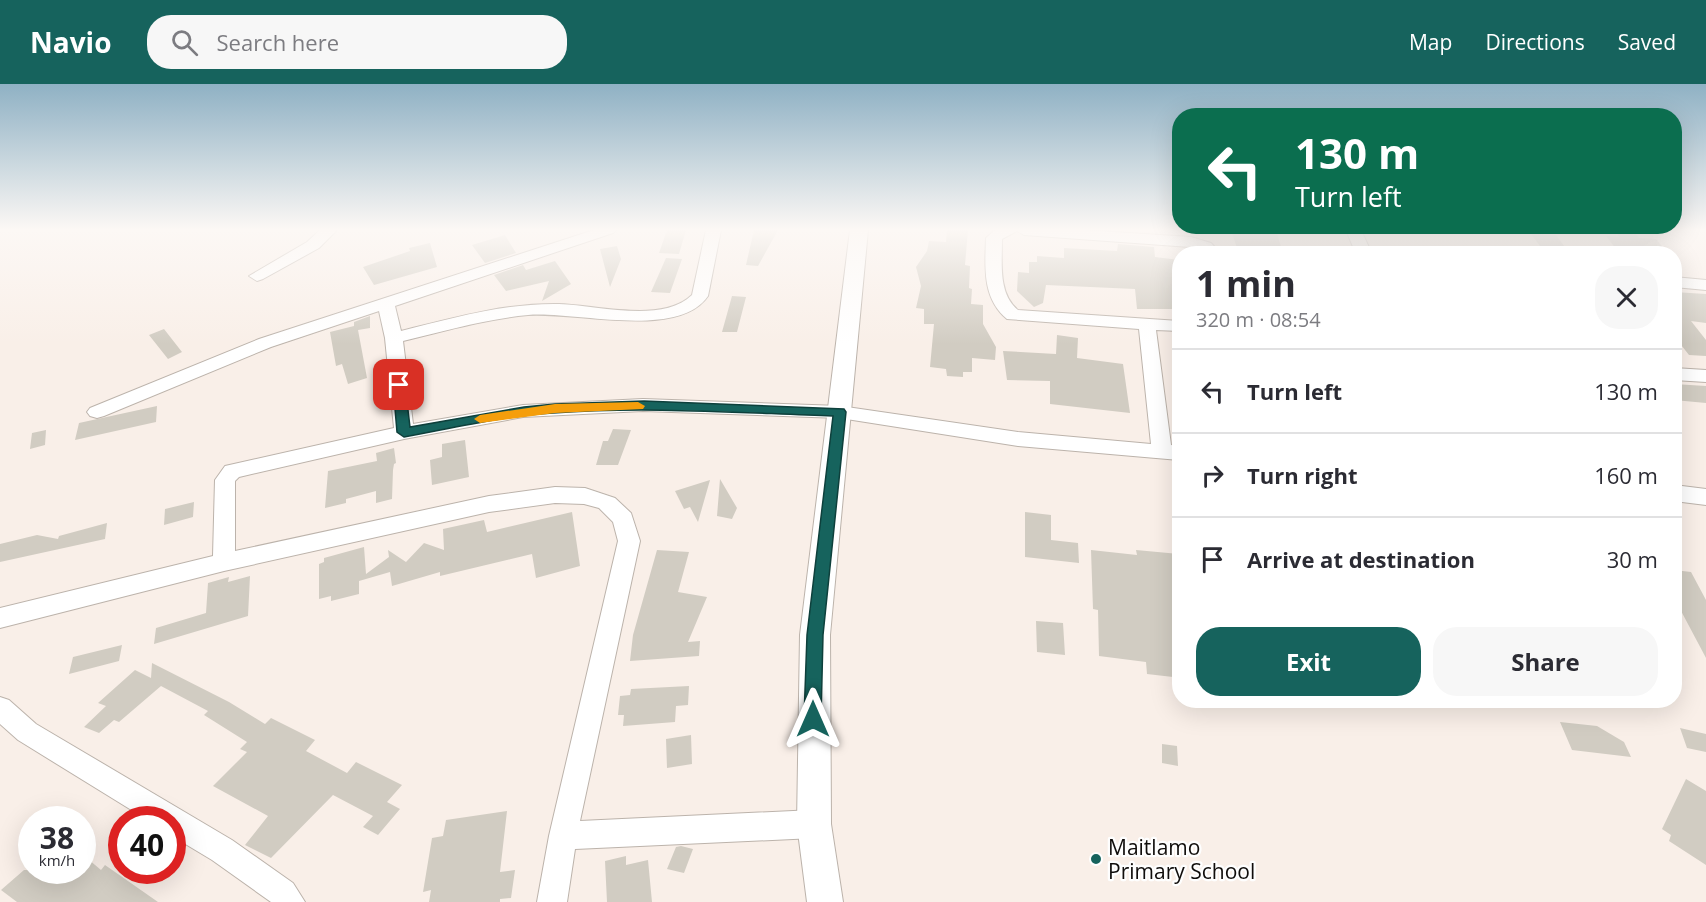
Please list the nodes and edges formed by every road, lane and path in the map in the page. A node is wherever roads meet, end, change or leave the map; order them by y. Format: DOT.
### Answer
graph roads {
  1 [pos="271,268"];
  2 [pos="493,268"];
  3 [pos="706,268"];
  4 [pos="855,268"];
  5 [pos="996,268"];
  6 [pos="257,276"];
  7 [pos="1682,283"];
  8 [pos="1706,285"];
  9 [pos="386,304"];
  10 [pos="1147,325"];
  11 [pos="1172,326"];
  12 [pos="394,338"];
  13 [pos="1682,374"];
  14 [pos="1706,376"];
  15 [pos="97,412"];
  16 [pos="840,412"];
  17 [pos="404,432"];
  18 [pos="1171,453"];
  19 [pos="1682,490"];
  20 [pos="1706,496"];
  21 [pos="224,562"];
  22 [pos="0,618"];
  23 [pos="0,708"];
  24 [pos="149,806"];
  25 [pos="814,825"];
  26 [pos="186,828"];
  27 [pos="563,836"];
  28 [pos="290,902"];
  29 [pos="552,902"];
  30 [pos="825,902"];
  1 -- 6 [label="street"];
  2 -- 9 [label="street"];
  3 -- 12 [label="street"];
  4 -- 16 [label="street"];
  5 -- 10 [label="street"];
  7 -- 8 [label="street"];
  9 -- 12 [label="street"];
  9 -- 15 [label="street"];
  10 -- 11 [label="street"];
  10 -- 18 [label="street"];
  12 -- 17 [label="street"];
  13 -- 14 [label="street"];
  16 -- 17 [label="street"];
  16 -- 18 [label="street"];
  16 -- 25 [label="street"];
  17 -- 21 [label="street"];
  19 -- 20 [label="street"];
  21 -- 22 [label="street"];
  21 -- 27 [label="street"];
  23 -- 24 [label="street"];
  25 -- 27 [label="street"];
  25 -- 30 [label="street"];
  26 -- 28 [label="street"];
  27 -- 29 [label="street"];
}
